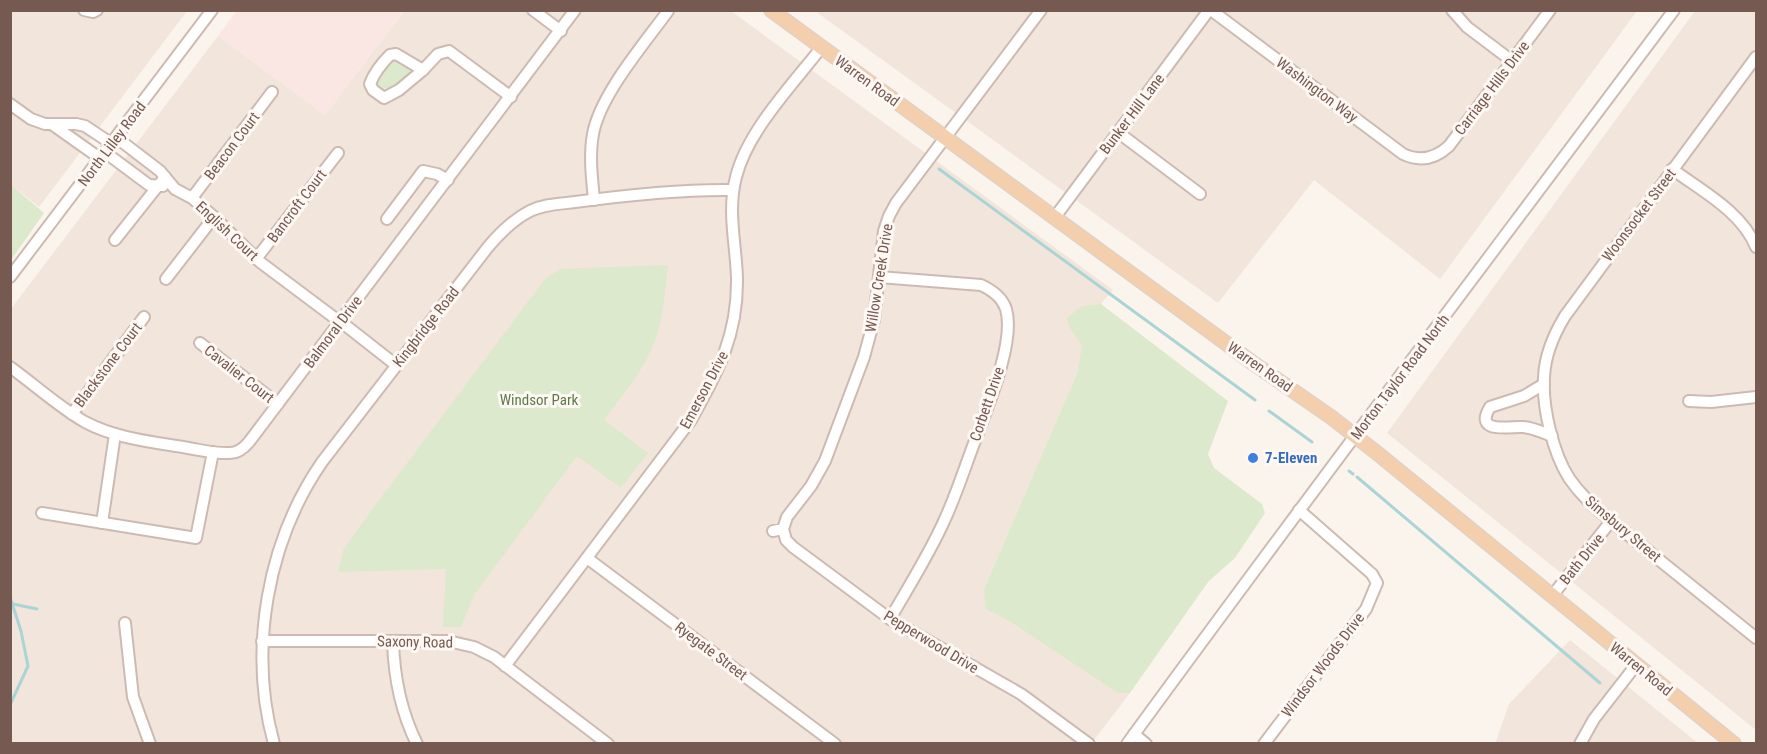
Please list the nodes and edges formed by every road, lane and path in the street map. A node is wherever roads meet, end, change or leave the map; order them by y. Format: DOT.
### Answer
graph roads {
  1 [pos="84,10"];
  2 [pos="97,10"];
  3 [pos="212,10"];
  4 [pos="533,10"];
  5 [pos="575,10"];
  6 [pos="771,10"];
  7 [pos="1041,10"];
  8 [pos="1210,10"];
  9 [pos="1452,10"];
  10 [pos="1550,10"];
  11 [pos="1674,10"];
  12 [pos="668,11"];
  13 [pos="561,31"];
  14 [pos="821,48"];
  15 [pos="1756,57"];
  16 [pos="1512,61"];
  17 [pos="423,70"];
  18 [pos="272,93"];
  19 [pos="511,97"];
  20 [pos="10,104"];
  21 [pos="52,125"];
  22 [pos="1119,133"];
  23 [pos="945,139"];
  24 [pos="109,149"];
  25 [pos="338,153"];
  26 [pos="1428,158"];
  27 [pos="1672,170"];
  28 [pos="448,180"];
  29 [pos="162,181"];
  30 [pos="733,190"];
  31 [pos="1200,194"];
  32 [pos="192,198"];
  33 [pos="594,200"];
  34 [pos="214,217"];
  35 [pos="1055,217"];
  36 [pos="387,219"];
  37 [pos="115,240"];
  38 [pos="1756,247"];
  39 [pos="256,259"];
  40 [pos="10,277"];
  41 [pos="879,277"];
  42 [pos="166,279"];
  43 [pos="144,317"];
  44 [pos="343,323"];
  45 [pos="200,343"];
  46 [pos="396,365"];
  47 [pos="10,367"];
  48 [pos="1545,384"];
  49 [pos="1756,397"];
  50 [pos="1689,401"];
  51 [pos="278,404"];
  52 [pos="72,414"];
  53 [pos="115,434"];
  54 [pos="1355,435"];
  55 [pos="1551,436"];
  56 [pos="213,452"];
  57 [pos="1299,510"];
  58 [pos="42,513"];
  59 [pos="1611,521"];
  60 [pos="102,523"];
  61 [pos="778,530"];
  62 [pos="587,558"];
  63 [pos="1552,596"];
  64 [pos="890,619"];
  65 [pos="126,623"];
  66 [pos="1756,638"];
  67 [pos="262,641"];
  68 [pos="393,641"];
  69 [pos="1636,665"];
  70 [pos="506,666"];
  71 [pos="1134,734"];
  72 [pos="150,744"];
  73 [pos="274,744"];
  74 [pos="417,744"];
  75 [pos="608,744"];
  76 [pos="835,744"];
  77 [pos="1089,744"];
  78 [pos="1127,744"];
  79 [pos="1146,744"];
  80 [pos="1264,744"];
  81 [pos="1580,744"];
  82 [pos="1734,744"];
  1 -- 2 [label="street"];
  3 -- 24 [label="street, North Lilley Road"];
  4 -- 13 [label="street"];
  5 -- 13 [label="street, Balmoral Drive"];
  6 -- 14 [label="main road, Warren Road"];
  7 -- 23 [label="street, Willow Creek Drive"];
  8 -- 22 [label="street, Bunker Hill Lane"];
  8 -- 26 [label="street, Washington Way"];
  9 -- 16 [label="street"];
  10 -- 16 [label="street, Carriage Hills Drive"];
  11 -- 54 [label="street, Morton Taylor Road North"];
  12 -- 33 [label="street"];
  13 -- 19 [label="street, Balmoral Drive"];
  14 -- 23 [label="main road, Warren Road"];
  14 -- 30 [label="street, Emerson Drive"];
  15 -- 27 [label="street, Woonsocket Street"];
  16 -- 26 [label="street, Carriage Hills Drive"];
  17 -- 17 [label="street"];
  17 -- 19 [label="street"];
  18 -- 32 [label="street, Beacon Court"];
  19 -- 28 [label="street, Balmoral Drive"];
  20 -- 21 [label="street"];
  21 -- 24 [label="street"];
  21 -- 24 [label="street"];
  22 -- 31 [label="street"];
  22 -- 35 [label="street, Bunker Hill Lane"];
  23 -- 35 [label="main road, Warren Road"];
  23 -- 41 [label="street, Willow Creek Drive"];
  24 -- 29 [label="street, English Court"];
  24 -- 29 [label="street"];
  24 -- 40 [label="street, North Lilley Road"];
  25 -- 39 [label="street, Bancroft Court"];
  27 -- 38 [label="street"];
  27 -- 48 [label="street, Woonsocket Street"];
  28 -- 36 [label="street"];
  28 -- 44 [label="street, Balmoral Drive"];
  29 -- 32 [label="street, English Court"];
  29 -- 37 [label="street"];
  30 -- 33 [label="street, Kingbridge Road"];
  30 -- 62 [label="street, Emerson Drive"];
  32 -- 34 [label="street, English Court"];
  33 -- 46 [label="street, Kingbridge Road"];
  34 -- 39 [label="street, English Court"];
  34 -- 42 [label="street"];
  35 -- 54 [label="main road, Warren Road"];
  39 -- 44 [label="street, English Court"];
  41 -- 61 [label="street, Willow Creek Drive"];
  41 -- 64 [label="street, Corbett Drive"];
  43 -- 52 [label="street, Blackstone Court"];
  44 -- 46 [label="street, English Court"];
  44 -- 51 [label="street, Balmoral Drive"];
  45 -- 51 [label="street, Cavalier Court"];
  46 -- 67 [label="street, Kingbridge Road"];
  47 -- 52 [label="street, Balmoral Drive"];
  48 -- 55 [label="street, Simsbury Street"];
  48 -- 55 [label="street"];
  49 -- 50 [label="street"];
  51 -- 56 [label="street, Balmoral Drive"];
  52 -- 53 [label="street, Balmoral Drive"];
  53 -- 56 [label="street, Balmoral Drive"];
  53 -- 60 [label="street"];
  54 -- 57 [label="street, Morton Taylor Road North"];
  54 -- 63 [label="main road, Warren Road"];
  55 -- 59 [label="street, Simsbury Street"];
  56 -- 60 [label="street"];
  57 -- 71 [label="street, Morton Taylor Road North"];
  57 -- 80 [label="street, Windsor Woods Drive"];
  58 -- 60 [label="street"];
  59 -- 63 [label="street, Bath Drive"];
  59 -- 66 [label="street, Simsbury Street"];
  61 -- 64 [label="street, Pepperwood Drive"];
  62 -- 70 [label="street, Emerson Drive"];
  62 -- 76 [label="street, Ryegate Street"];
  63 -- 69 [label="main road, Warren Road"];
  64 -- 77 [label="street, Pepperwood Drive"];
  65 -- 72 [label="street"];
  67 -- 68 [label="street, Saxony Road"];
  67 -- 73 [label="street, Kingbridge Road"];
  68 -- 70 [label="street, Saxony Road"];
  68 -- 74 [label="street"];
  69 -- 81 [label="street"];
  69 -- 82 [label="main road, Warren Road"];
  70 -- 75 [label="street, Saxony Road"];
  71 -- 78 [label="street, Morton Taylor Road North"];
  71 -- 79 [label="street"];
}
